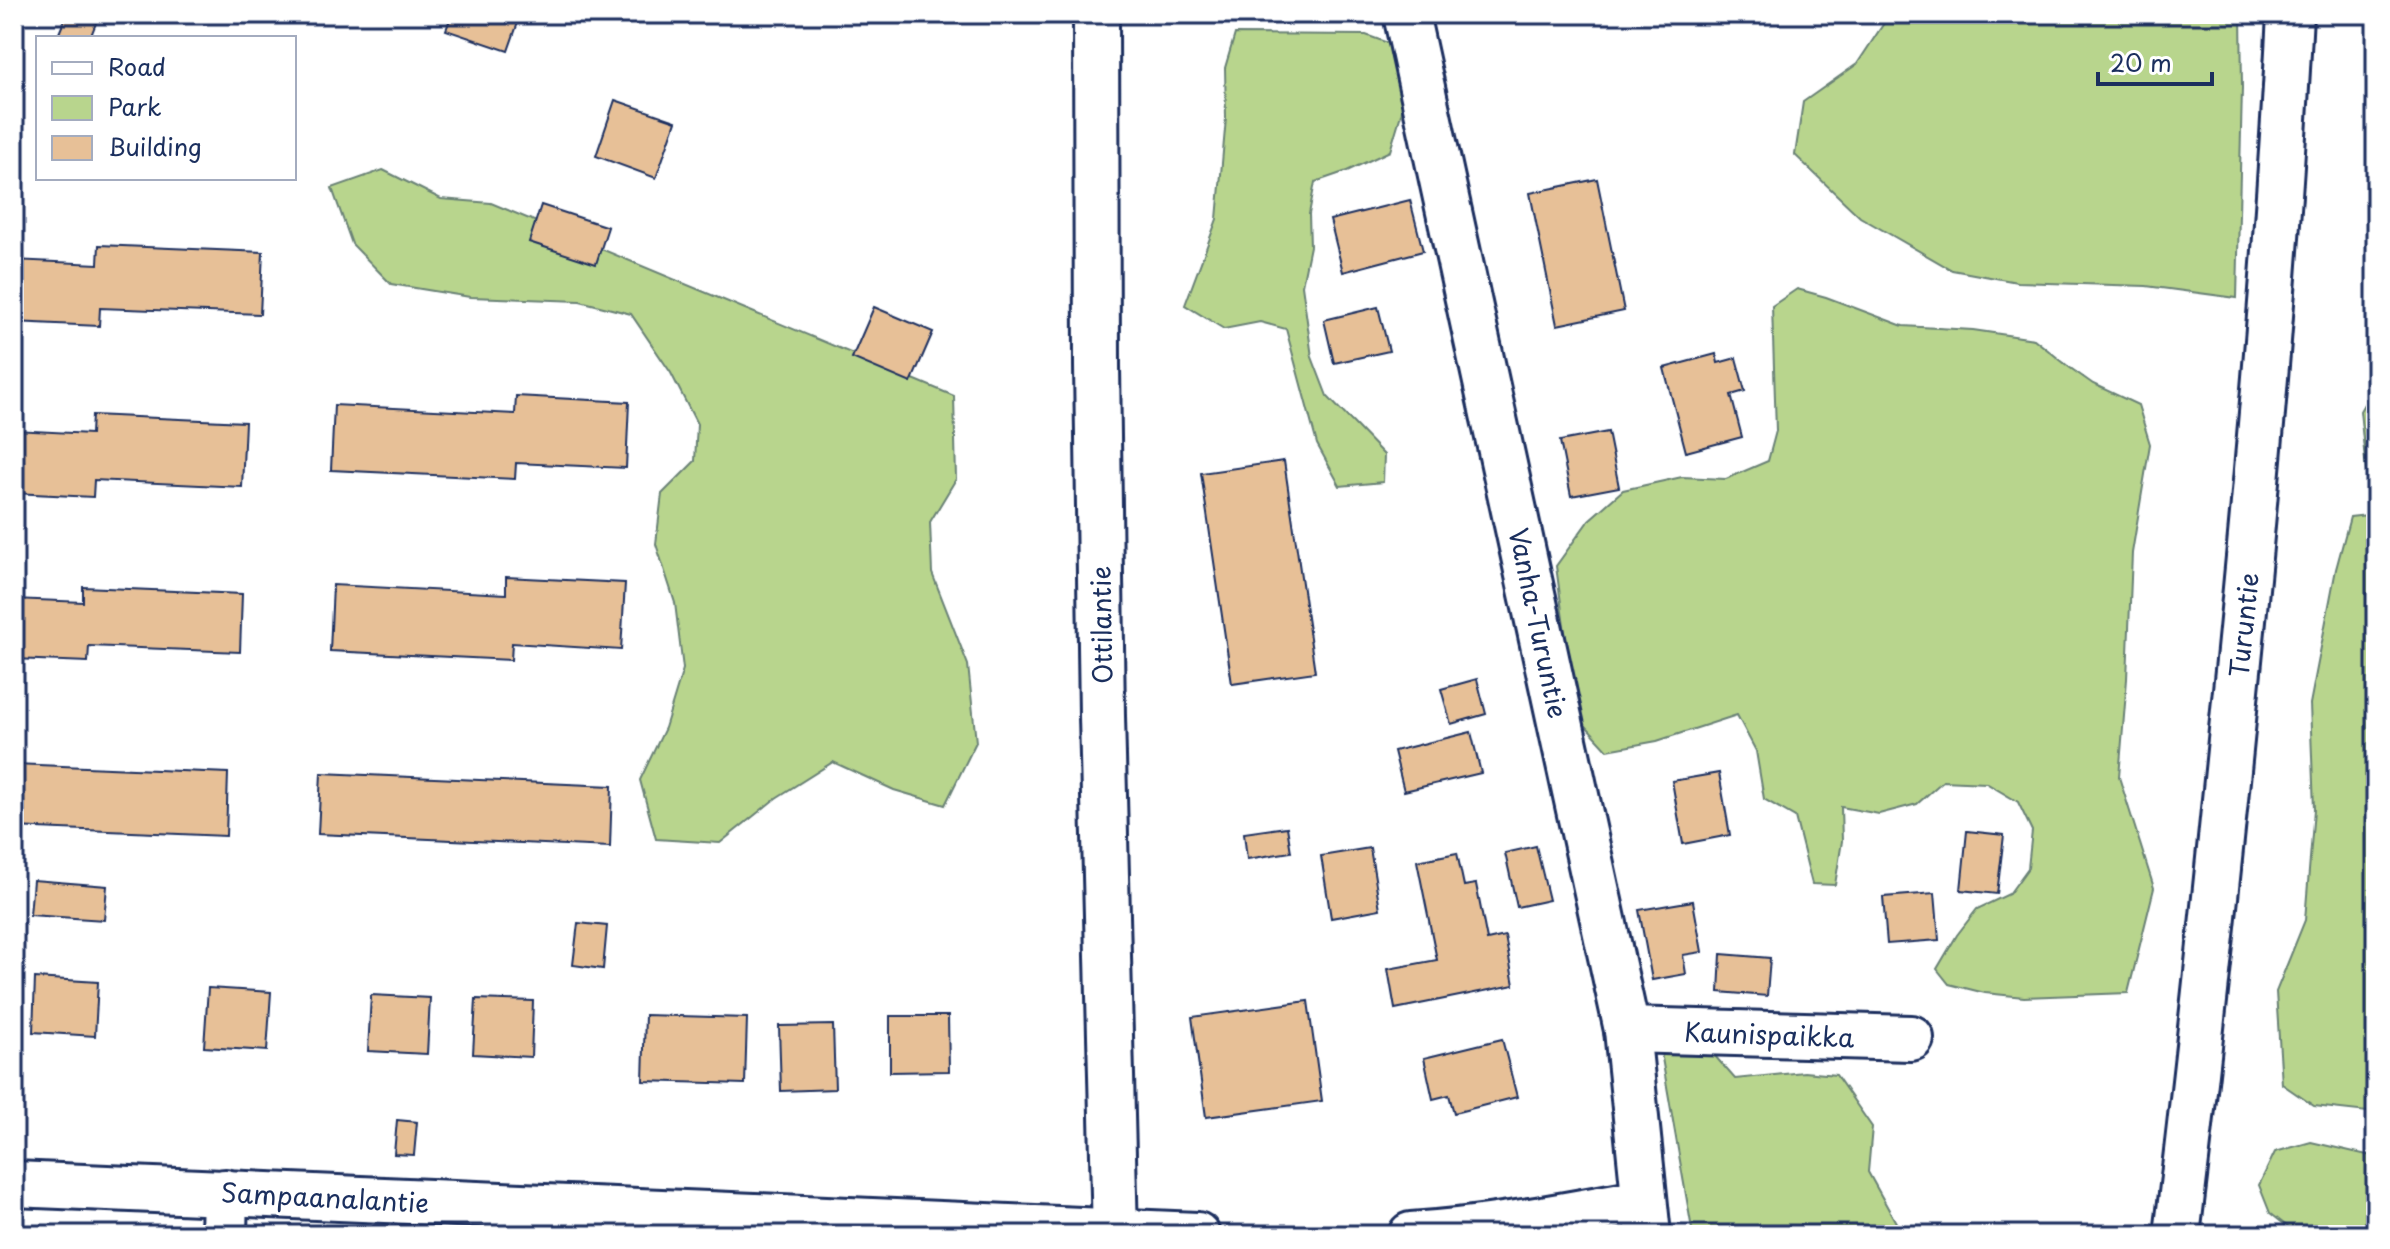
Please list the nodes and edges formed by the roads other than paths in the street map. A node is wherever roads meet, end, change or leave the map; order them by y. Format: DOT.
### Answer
graph roads {
  1 [pos="1096,14"];
  2 [pos="1406,14"];
  3 [pos="2290,14"];
  4 [pos="1627,1030"];
  5 [pos="1911,1038"];
  6 [pos="14,1184"];
  7 [pos="225,1192"];
  8 [pos="1646,1218"];
  9 [pos="1115,1234"];
  10 [pos="224,1235"];
  11 [pos="1197,1235"];
  12 [pos="1411,1235"];
  13 [pos="2177,1235"];
  1 -- 9 [label="main road, Ottilantie"];
  2 -- 4 [label="main road, Vanha-Turuntie"];
  3 -- 13 [label="main road, Turuntie"];
  4 -- 5 [label="main road, Kaunispaikka"];
  4 -- 8 [label="main road, Vanha-Turuntie"];
  6 -- 7 [label="main road, Sampaanalantie"];
  7 -- 9 [label="main road, Sampaanalantie"];
  7 -- 10 [label="main road"];
  8 -- 12 [label="main road"];
  9 -- 11 [label="main road, Sampaanalantie"];
}
